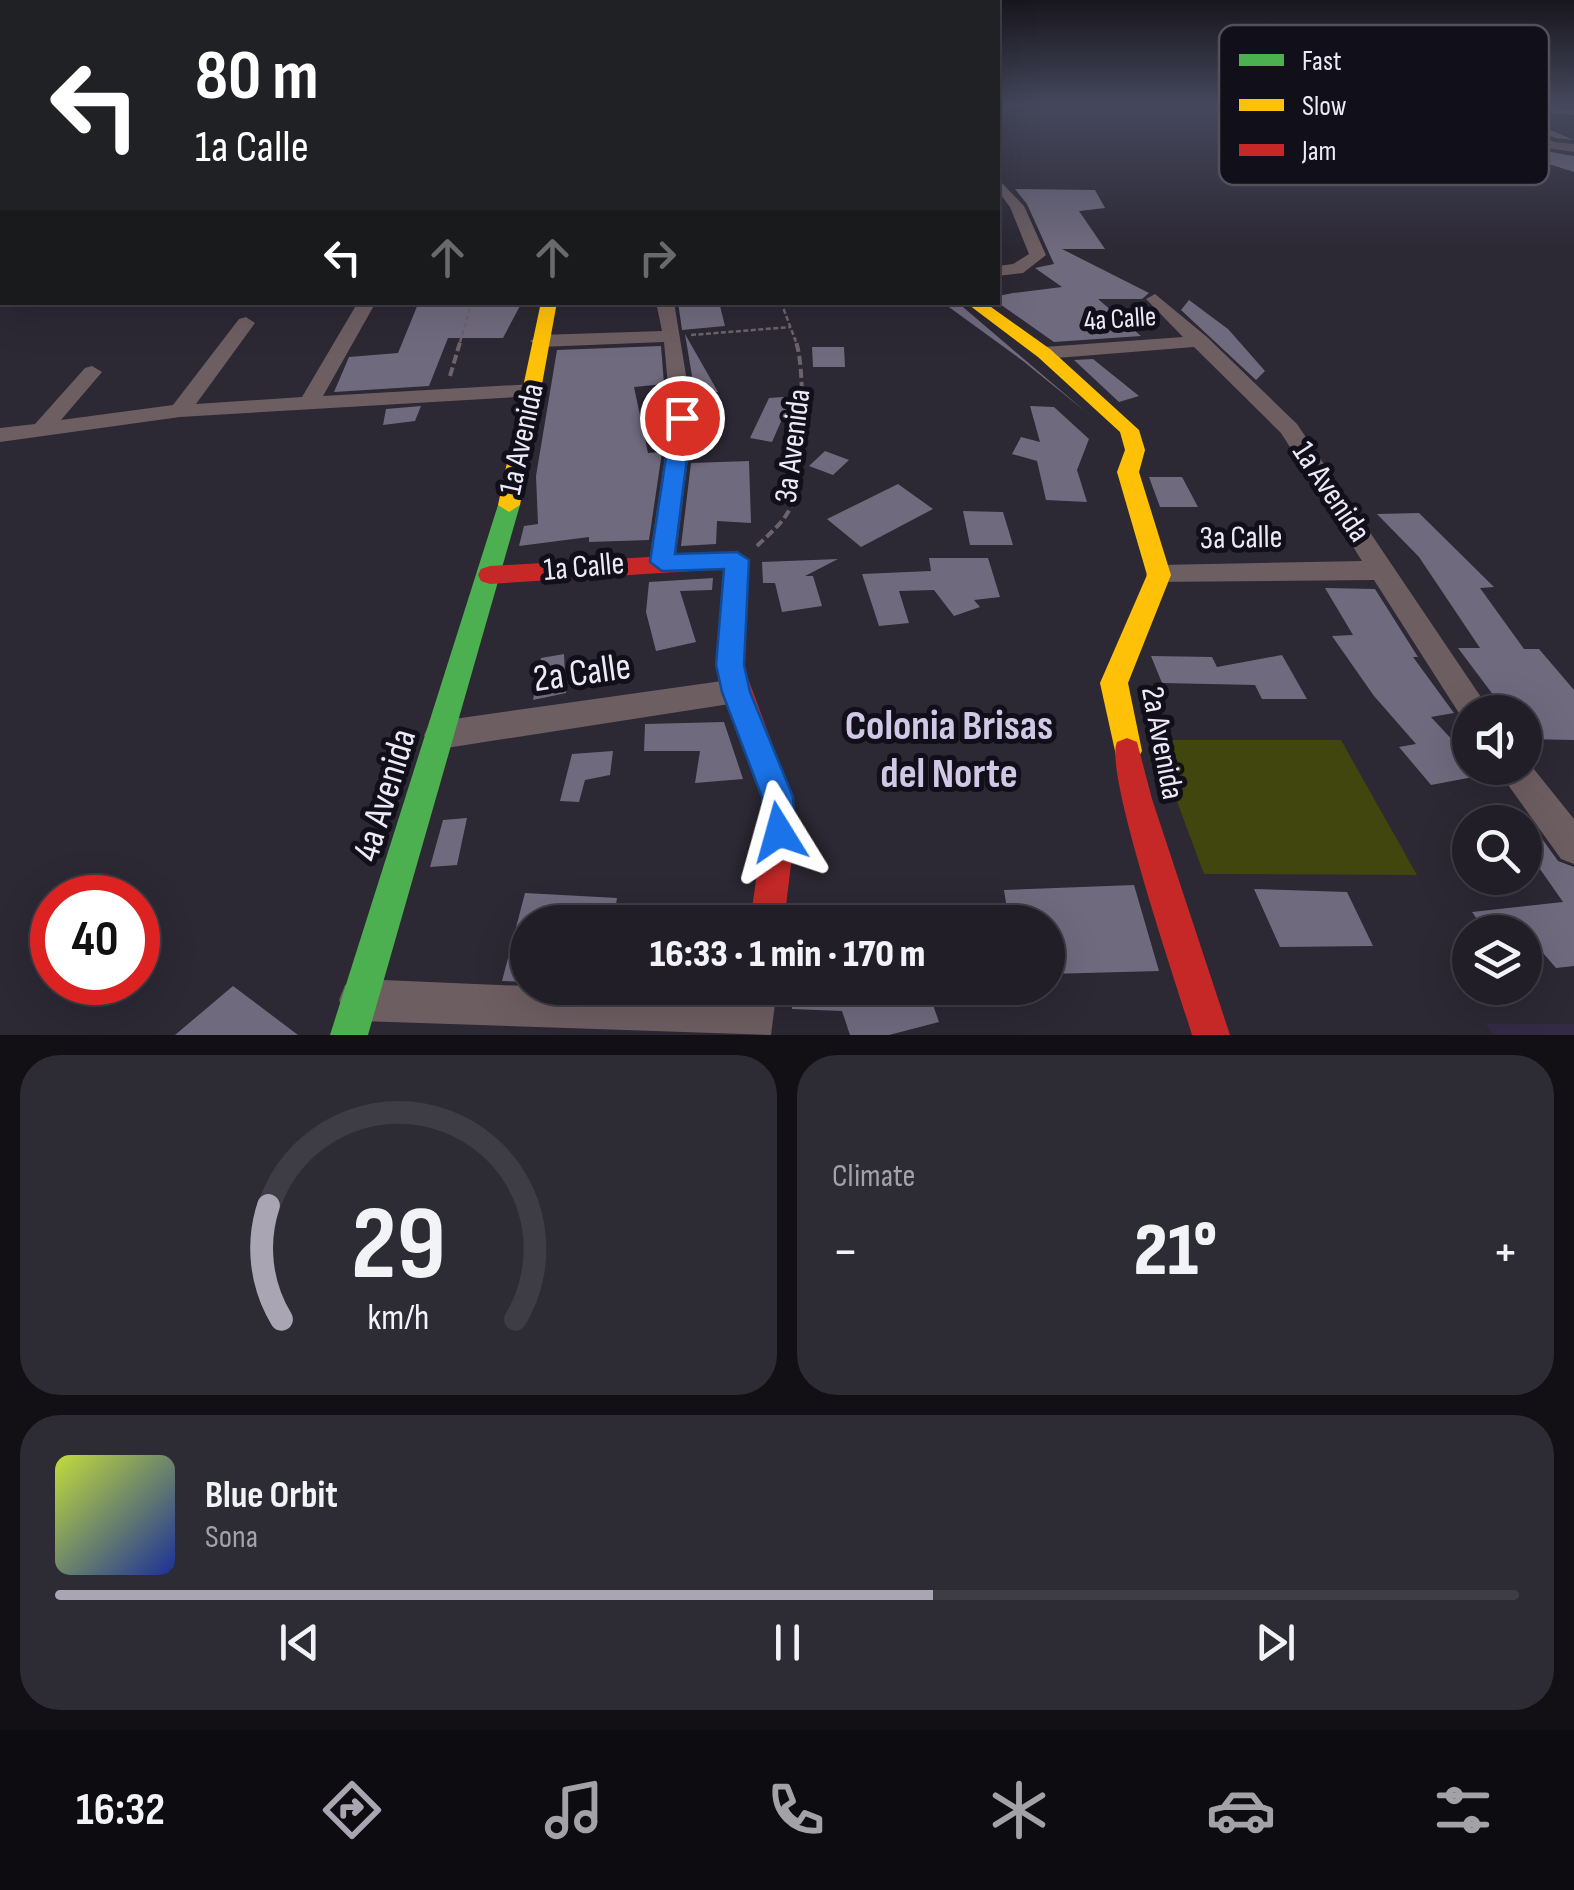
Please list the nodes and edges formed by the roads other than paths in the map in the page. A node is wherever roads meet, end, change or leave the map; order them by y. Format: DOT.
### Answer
graph roads {
  1 [pos="1000,187"];
  2 [pos="1019,213"];
  3 [pos="1000,217"];
  4 [pos="1000,272"];
  5 [pos="1155,299"];
  6 [pos="364,305"];
  7 [pos="548,305"];
  8 [pos="665,305"];
  9 [pos="976,305"];
  10 [pos="246,323"];
  11 [pos="674,336"];
  12 [pos="540,341"];
  13 [pos="1200,341"];
  14 [pos="1044,352"];
  15 [pos="92,372"];
  16 [pos="534,390"];
  17 [pos="310,403"];
  18 [pos="180,411"];
  19 [pos="42,428"];
  20 [pos="0,435"];
  21 [pos="662,562"];
  22 [pos="1384,570"];
  23 [pos="490,575"];
  24 [pos="1160,575"];
  25 [pos="736,692"];
  26 [pos="1465,695"];
  27 [pos="440,735"];
  28 [pos="1526,785"];
  29 [pos="1574,847"];
  30 [pos="769,905"];
  31 [pos="753,1013"];
  32 [pos="354,1017"];
  33 [pos="1211,1035"];
  1 -- 2 [label="street"];
  2 -- 3 [label="street"];
  2 -- 4 [label="street"];
  5 -- 13 [label="street, 1a Avenida"];
  6 -- 17 [label="street"];
  7 -- 12 [label="street, 1a Avenida"];
  8 -- 11 [label="street"];
  9 -- 14 [label="street"];
  10 -- 18 [label="street"];
  11 -- 12 [label="street"];
  11 -- 21 [label="street"];
  12 -- 16 [label="street, 1a Avenida"];
  13 -- 14 [label="street, 4a Calle"];
  13 -- 22 [label="street, 1a Avenida"];
  14 -- 24 [label="street"];
  15 -- 19 [label="street"];
  16 -- 17 [label="street"];
  16 -- 23 [label="street, 1a Avenida"];
  17 -- 18 [label="street"];
  18 -- 19 [label="street"];
  19 -- 20 [label="street"];
  21 -- 23 [label="street, 1a Calle"];
  21 -- 25 [label="street, 1a Calle"];
  22 -- 24 [label="street, 3a Calle"];
  22 -- 26 [label="street, 1a Avenida"];
  23 -- 27 [label="street, 4a Avenida"];
  24 -- 33 [label="street, 2a Avenida"];
  25 -- 27 [label="street, 2a Calle"];
  25 -- 30 [label="street"];
  27 -- 32 [label="street, 4a Avenida"];
  28 -- 29 [label="street"];
  31 -- 32 [label="street"];
}
